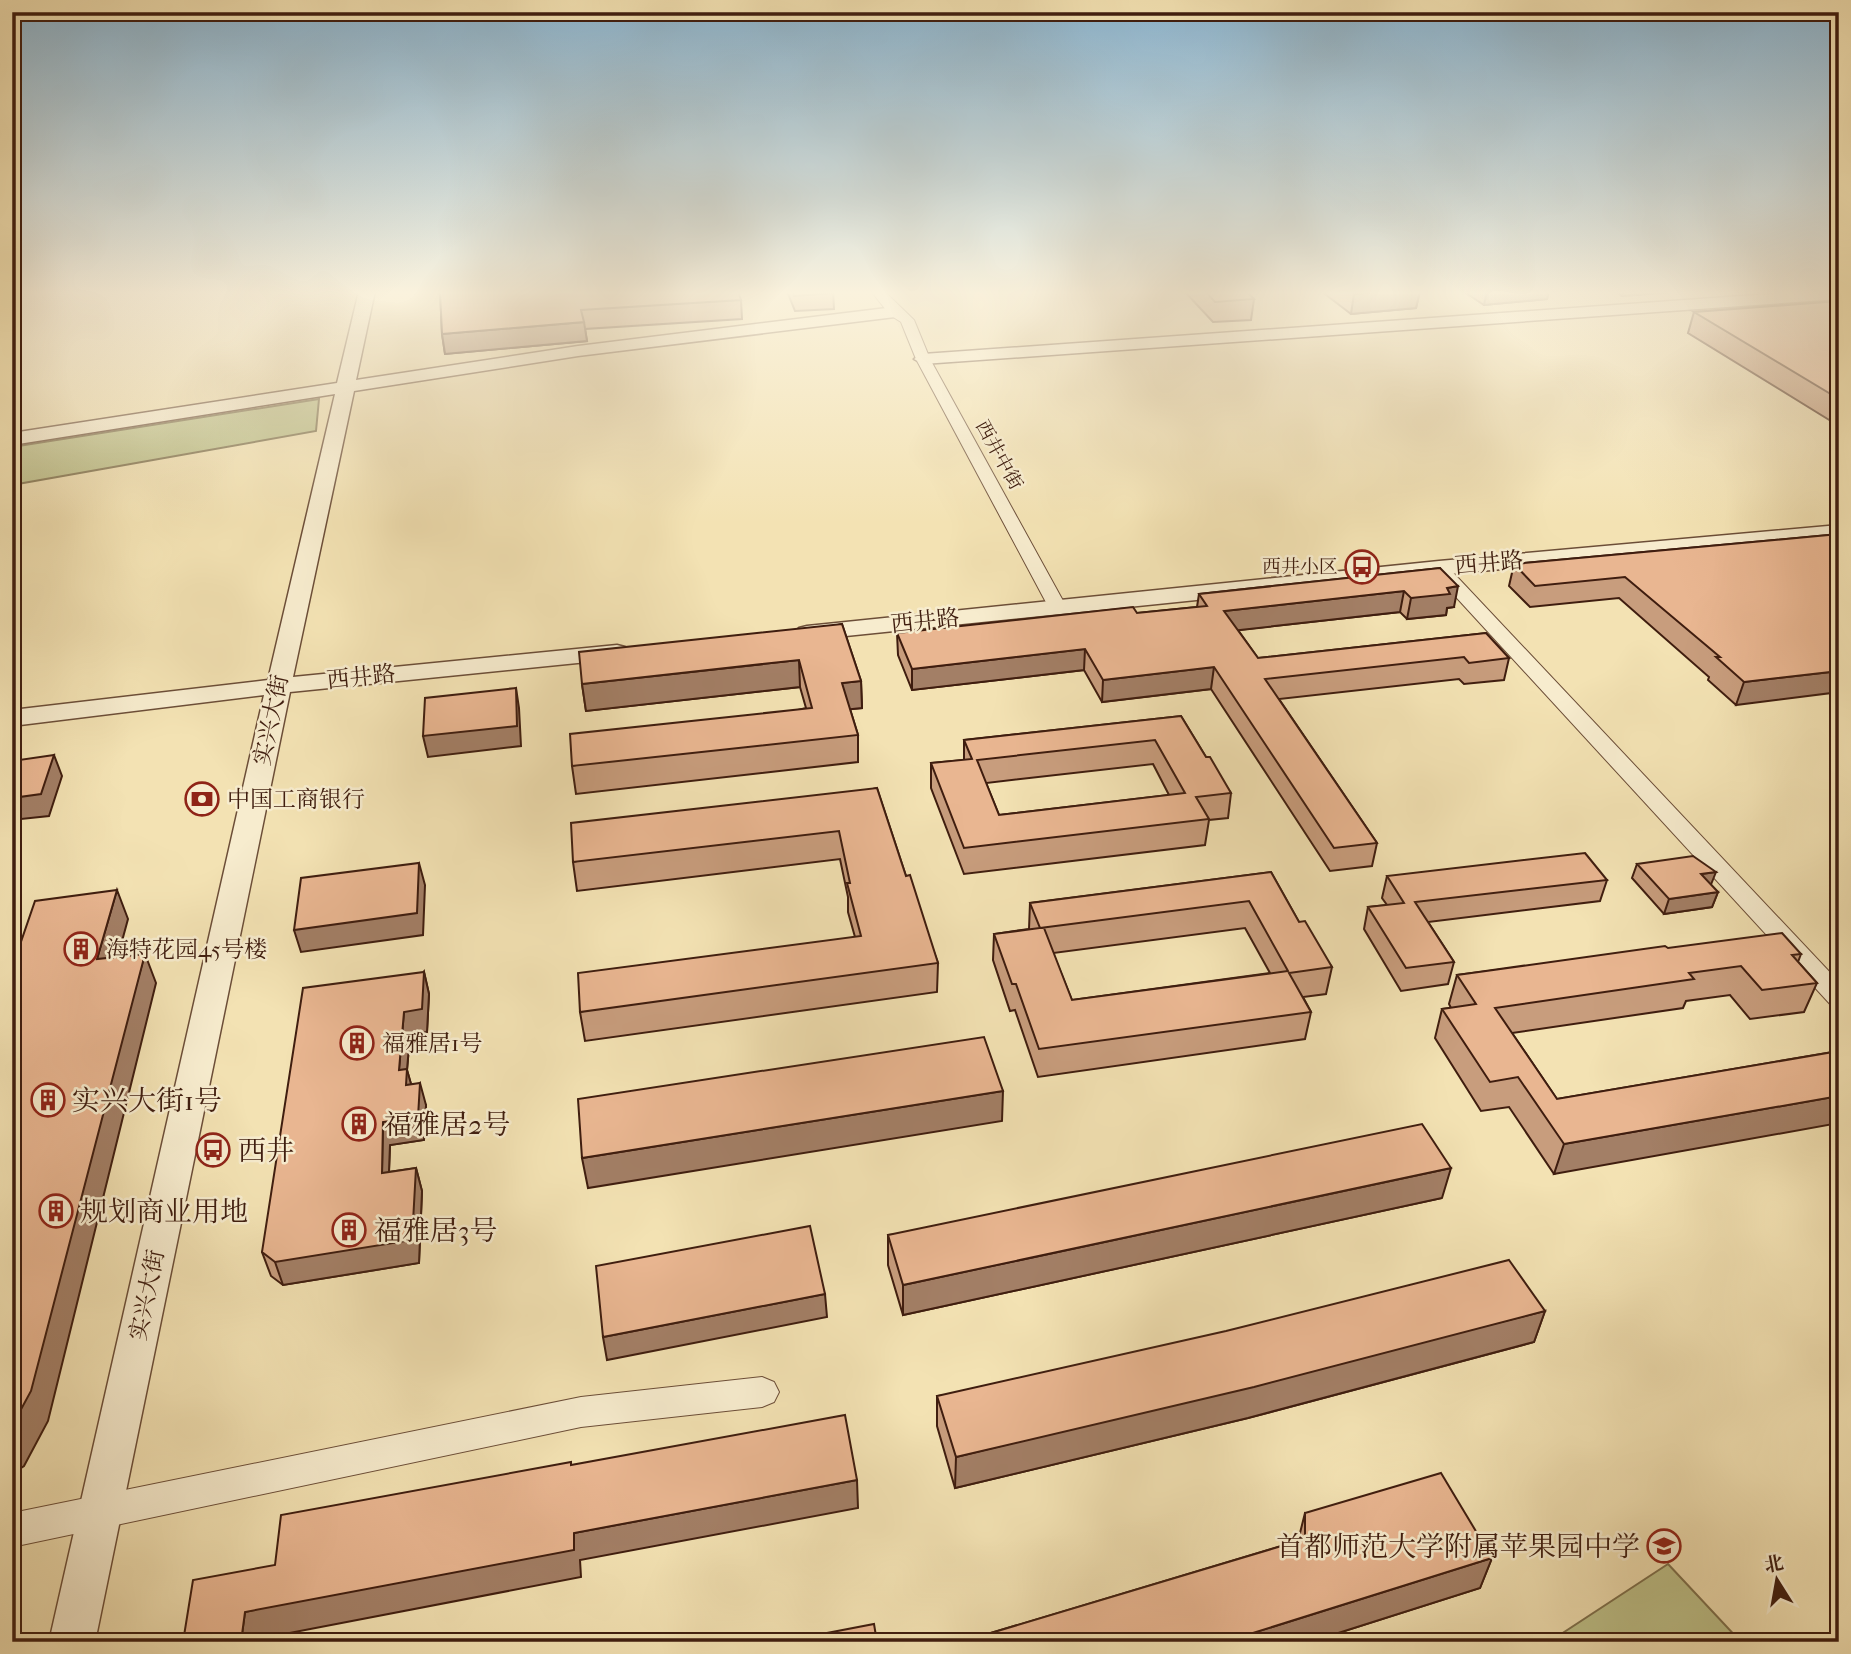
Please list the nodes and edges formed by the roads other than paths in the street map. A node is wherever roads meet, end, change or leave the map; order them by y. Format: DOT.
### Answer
graph roads {
  1 [pos="349,368"];
  2 [pos="470,368"];
  3 [pos="928,368"];
  4 [pos="345,388"];
  5 [pos="12,439"];
  6 [pos="1839,531"];
  7 [pos="1439,568"];
  8 [pos="1058,608"];
  9 [pos="780,635"];
  10 [pos="641,649"];
  11 [pos="279,686"];
  12 [pos="12,718"];
  13 [pos="1839,998"];
  14 [pos="762,1392"];
  15 [pos="100,1512"];
  16 [pos="12,1530"];
  17 [pos="72,1642"];
  1 -- 4 [label="street, 实兴大街"];
  2 -- 4 [label="street"];
  3 -- 8 [label="street, 西井中街"];
  4 -- 5 [label="street"];
  4 -- 11 [label="street, 实兴大街"];
  6 -- 7 [label="street, 西井路"];
  7 -- 8 [label="street, 西井路"];
  7 -- 13 [label="street"];
  8 -- 9 [label="street, 西井路"];
  10 -- 11 [label="street, 西井路"];
  11 -- 12 [label="street, 西井路"];
  11 -- 15 [label="street, 实兴大街"];
  14 -- 15 [label="street"];
  15 -- 16 [label="street"];
  15 -- 17 [label="street, 实兴大街"];
}
